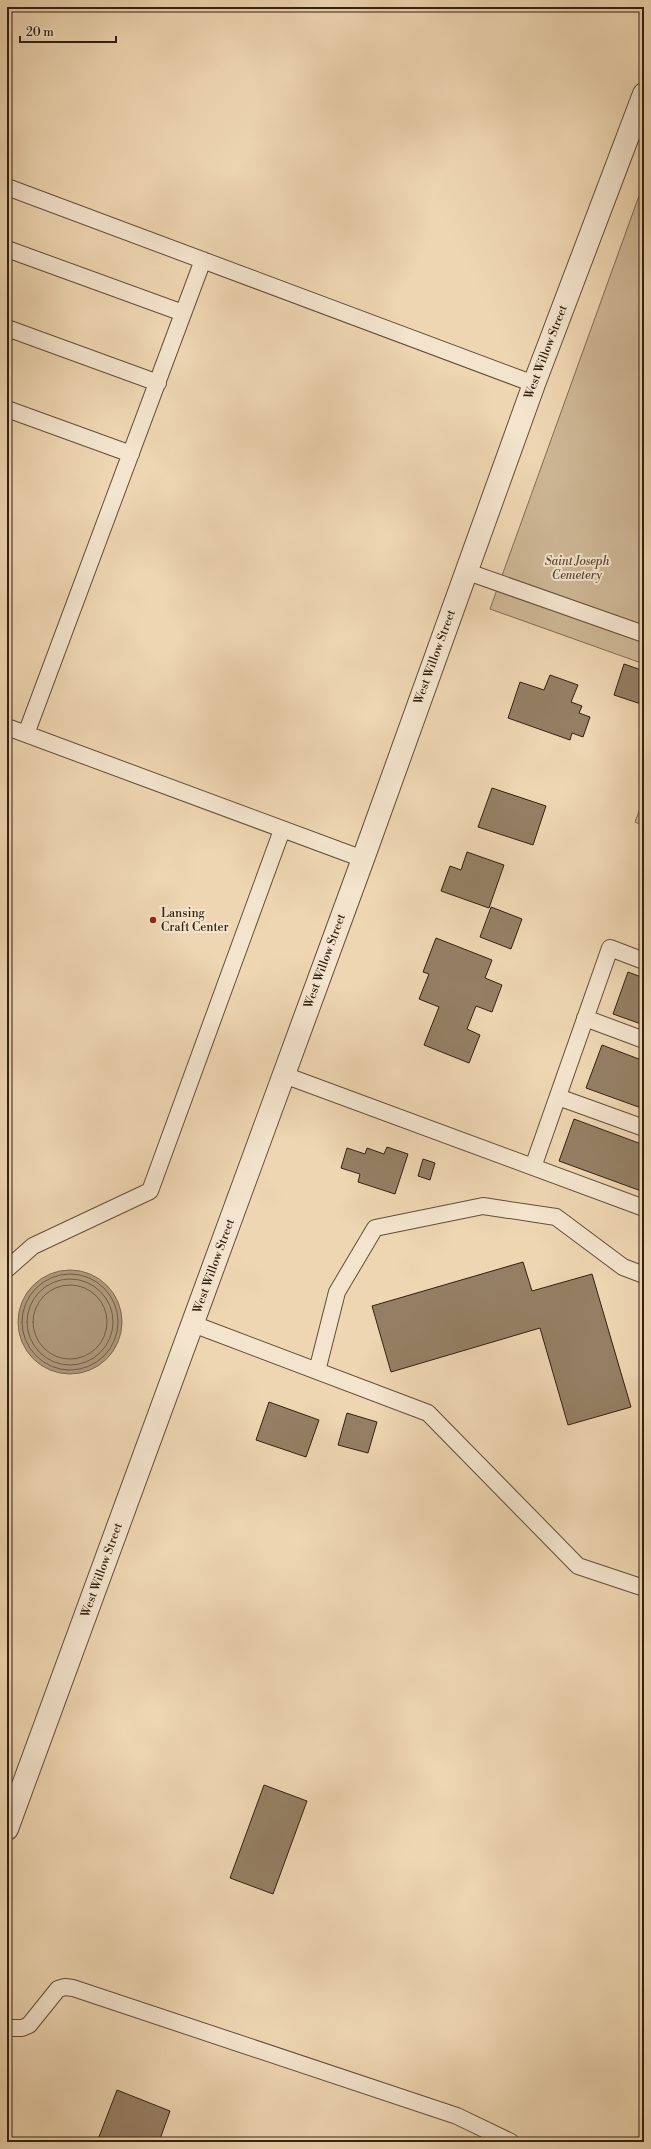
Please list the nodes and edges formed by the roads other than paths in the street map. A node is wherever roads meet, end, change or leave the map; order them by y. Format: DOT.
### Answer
graph roads {
  1 [pos="644,94"];
  2 [pos="7,186"];
  3 [pos="7,249"];
  4 [pos="204,260"];
  5 [pos="184,313"];
  6 [pos="7,328"];
  7 [pos="158,383"];
  8 [pos="534,384"];
  9 [pos="7,409"];
  10 [pos="131,454"];
  11 [pos="465,571"];
  12 [pos="644,634"];
  13 [pos="7,727"];
  14 [pos="26,734"];
  15 [pos="282,830"];
  16 [pos="363,860"];
  17 [pos="644,961"];
  18 [pos="585,1018"];
  19 [pos="644,1040"];
  20 [pos="284,1075"];
  21 [pos="558,1097"];
  22 [pos="644,1128"];
  23 [pos="533,1167"];
  24 [pos="644,1208"];
  25 [pos="7,1268"];
  26 [pos="644,1275"];
  27 [pos="193,1324"];
  28 [pos="317,1371"];
  29 [pos="644,1588"];
  30 [pos="7,1829"];
  31 [pos="7,2028"];
  32 [pos="511,2142"];
  1 -- 8 [label="street, West Willow Street"];
  2 -- 4 [label="lane"];
  3 -- 5 [label="lane"];
  4 -- 5 [label="lane"];
  4 -- 8 [label="lane"];
  5 -- 7 [label="lane"];
  6 -- 7 [label="lane"];
  7 -- 10 [label="lane"];
  8 -- 11 [label="street, West Willow Street"];
  9 -- 10 [label="lane"];
  10 -- 14 [label="lane"];
  11 -- 12 [label="lane"];
  11 -- 16 [label="street, West Willow Street"];
  13 -- 14 [label="lane"];
  14 -- 15 [label="lane"];
  15 -- 16 [label="lane"];
  15 -- 25 [label="lane"];
  16 -- 20 [label="street, West Willow Street"];
  17 -- 18 [label="lane"];
  18 -- 19 [label="lane"];
  18 -- 21 [label="lane"];
  20 -- 23 [label="lane"];
  20 -- 27 [label="street, West Willow Street"];
  21 -- 22 [label="lane"];
  21 -- 23 [label="lane"];
  23 -- 24 [label="lane"];
  26 -- 28 [label="lane"];
  27 -- 28 [label="lane"];
  27 -- 30 [label="street, West Willow Street"];
  28 -- 29 [label="lane"];
  31 -- 32 [label="lane"];
}
